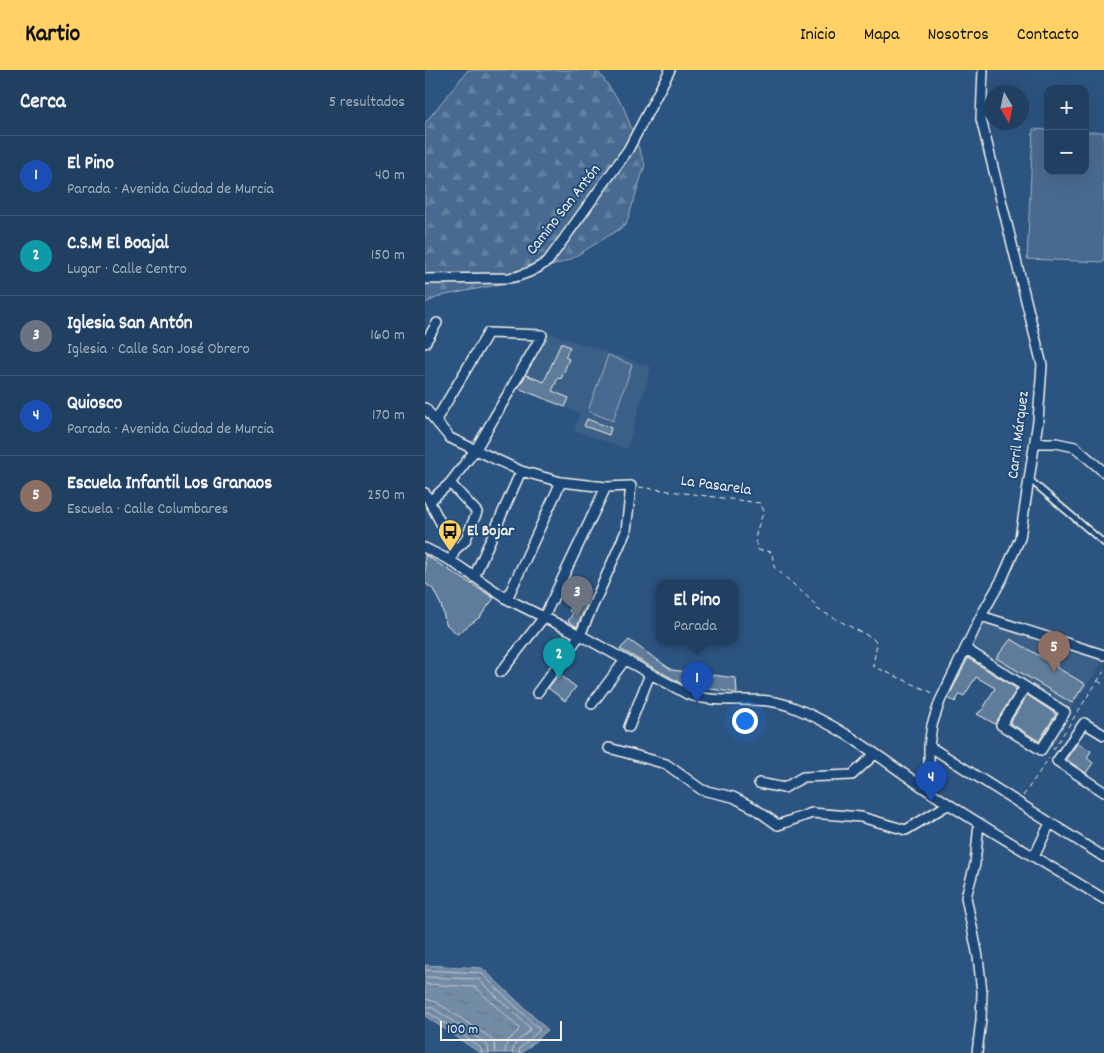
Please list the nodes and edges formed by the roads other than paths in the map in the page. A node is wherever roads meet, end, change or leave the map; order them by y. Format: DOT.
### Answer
graph roads {
  1 [pos="670,70"];
  2 [pos="983,70"];
  3 [pos="425,279"];
  4 [pos="437,323"];
  5 [pos="425,342"];
  6 [pos="425,408"];
  7 [pos="436,420"];
  8 [pos="1035,444"];
  9 [pos="476,449"];
  10 [pos="521,471"];
  11 [pos="1104,472"];
  12 [pos="1029,479"];
  13 [pos="561,482"];
  14 [pos="450,483"];
  15 [pos="605,487"];
  16 [pos="427,497"];
  17 [pos="1104,543"];
  18 [pos="425,548"];
  19 [pos="455,550"];
  20 [pos="451,561"];
  21 [pos="474,577"];
  22 [pos="507,599"];
  23 [pos="981,616"];
  24 [pos="544,617"];
  25 [pos="580,635"];
  26 [pos="967,649"];
  27 [pos="1104,655"];
  28 [pos="625,660"];
  29 [pos="501,672"];
  30 [pos="650,674"];
  31 [pos="1025,687"];
  32 [pos="537,692"];
  33 [pos="592,704"];
  34 [pos="629,727"];
  35 [pos="1104,735"];
  36 [pos="929,746"];
  37 [pos="609,748"];
  38 [pos="875,754"];
  39 [pos="759,783"];
  40 [pos="929,791"];
  41 [pos="1104,792"];
  42 [pos="949,804"];
  43 [pos="979,822"];
  44 [pos="1049,823"];
  45 [pos="1035,857"];
  46 [pos="1104,857"];
  47 [pos="1104,900"];
  48 [pos="977,1053"];
  1 -- 3 [label="street, Camino San Antón"];
  2 -- 8 [label="street, Carril Márquez"];
  4 -- 5 [label="street"];
  6 -- 7 [label="street"];
  7 -- 9 [label="street"];
  7 -- 9 [label="street"];
  8 -- 11 [label="street"];
  8 -- 12 [label="street, Carril Márquez"];
  9 -- 10 [label="street"];
  9 -- 14 [label="street"];
  10 -- 13 [label="street"];
  10 -- 21 [label="street"];
  12 -- 17 [label="lane"];
  12 -- 23 [label="street, Carril Márquez"];
  13 -- 15 [label="street"];
  13 -- 22 [label="street"];
  14 -- 16 [label="street"];
  14 -- 19 [label="street"];
  15 -- 24 [label="street"];
  15 -- 25 [label="street"];
  16 -- 19 [label="street"];
  18 -- 20 [label="street"];
  19 -- 20 [label="street"];
  20 -- 21 [label="street"];
  21 -- 22 [label="street"];
  22 -- 24 [label="street"];
  23 -- 26 [label="street, Carril Márquez"];
  23 -- 27 [label="street"];
  24 -- 25 [label="street"];
  24 -- 29 [label="street"];
  25 -- 28 [label="street"];
  25 -- 32 [label="street"];
  26 -- 31 [label="street"];
  26 -- 36 [label="street, Carril Márquez"];
  28 -- 30 [label="street"];
  28 -- 33 [label="street"];
  30 -- 34 [label="street"];
  30 -- 38 [label="street"];
  31 -- 31 [label="street"];
  35 -- 41 [label="street"];
  36 -- 40 [label="street, Carril Márquez"];
  36 -- 44 [label="street"];
  37 -- 42 [label="street"];
  38 -- 39 [label="street"];
  38 -- 40 [label="street"];
  40 -- 42 [label="street"];
  42 -- 43 [label="street"];
  43 -- 45 [label="street"];
  43 -- 48 [label="street"];
  44 -- 45 [label="street"];
  44 -- 46 [label="street"];
  45 -- 47 [label="street"];
}
